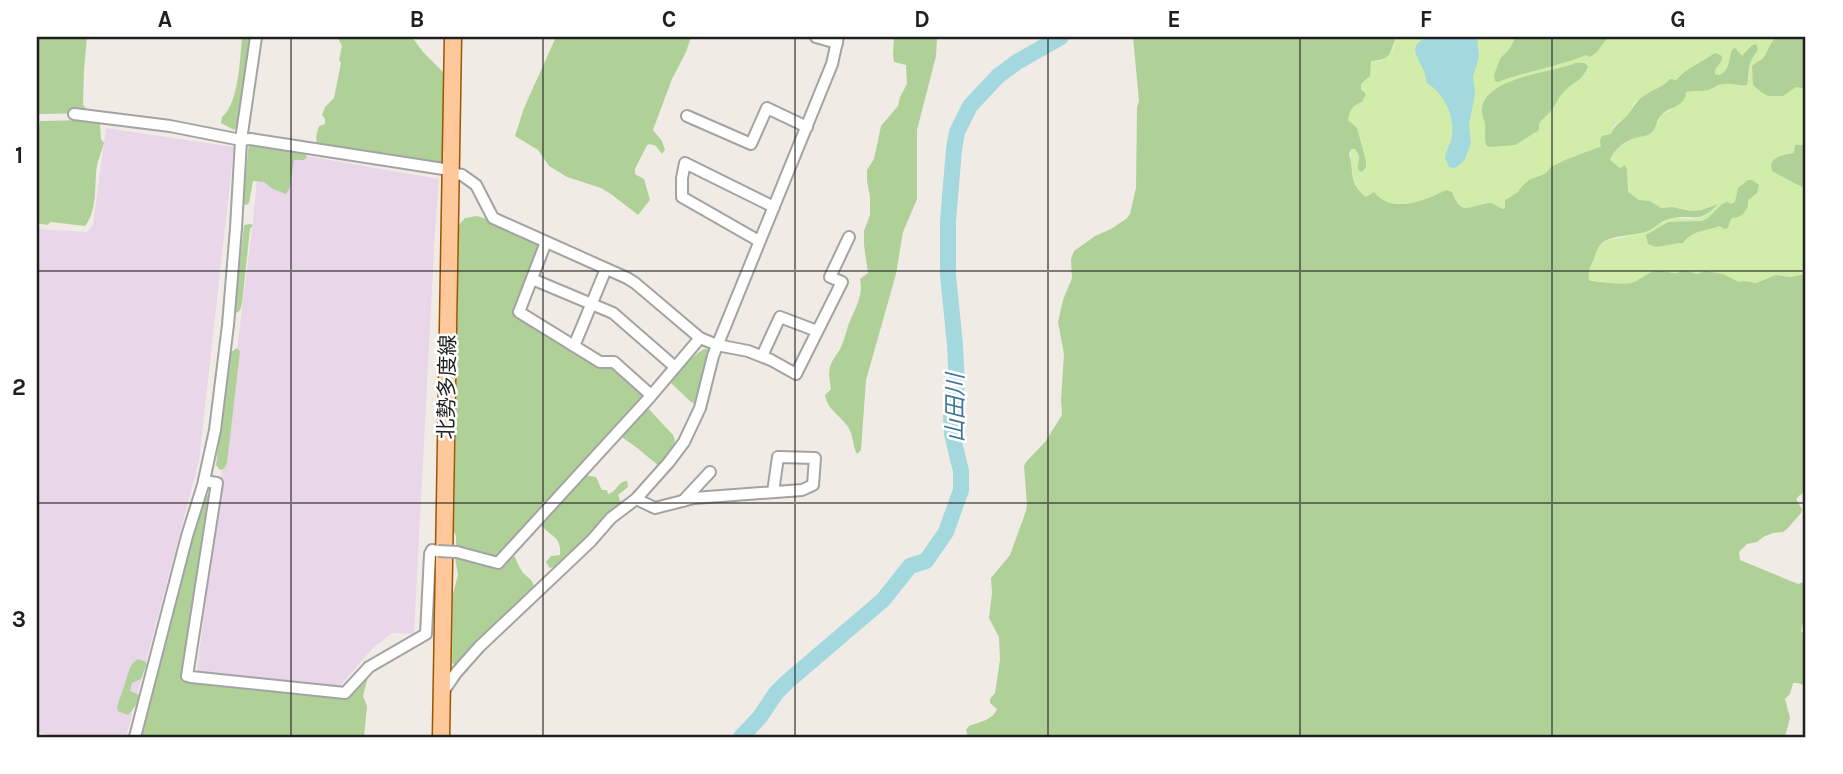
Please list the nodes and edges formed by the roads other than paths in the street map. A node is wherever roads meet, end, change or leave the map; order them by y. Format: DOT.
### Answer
graph roads {
  1 [pos="256,37"];
  2 [pos="453,37"];
  3 [pos="816,37"];
  4 [pos="838,40"];
  5 [pos="74,114"];
  6 [pos="687,116"];
  7 [pos="807,127"];
  8 [pos="241,140"];
  9 [pos="450,172"];
  10 [pos="774,207"];
  11 [pos="849,237"];
  12 [pos="760,241"];
  13 [pos="546,242"];
  14 [pos="606,269"];
  15 [pos="532,279"];
  16 [pos="592,304"];
  17 [pos="817,331"];
  18 [pos="700,338"];
  19 [pos="717,345"];
  20 [pos="574,346"];
  21 [pos="762,356"];
  22 [pos="675,367"];
  23 [pos="651,395"];
  24 [pos="710,472"];
  25 [pos="204,481"];
  26 [pos="773,492"];
  27 [pos="636,499"];
  28 [pos="683,501"];
  29 [pos="443,692"];
  30 [pos="135,737"];
  31 [pos="442,737"];
  1 -- 8 [label="street"];
  2 -- 9 [label="main road, 北勢多度線"];
  3 -- 4 [label="street"];
  4 -- 7 [label="street"];
  5 -- 8 [label="street"];
  6 -- 7 [label="street"];
  7 -- 10 [label="street"];
  8 -- 9 [label="street"];
  8 -- 25 [label="street"];
  9 -- 13 [label="street"];
  9 -- 29 [label="main road, 北勢多度線"];
  10 -- 12 [label="street"];
  10 -- 12 [label="street"];
  11 -- 17 [label="street"];
  12 -- 19 [label="street"];
  13 -- 14 [label="street"];
  13 -- 15 [label="street"];
  14 -- 16 [label="street"];
  14 -- 18 [label="street"];
  15 -- 16 [label="street"];
  15 -- 20 [label="street"];
  16 -- 20 [label="street"];
  16 -- 22 [label="street"];
  17 -- 21 [label="street"];
  17 -- 21 [label="street"];
  18 -- 19 [label="street"];
  18 -- 22 [label="street"];
  19 -- 21 [label="street"];
  19 -- 27 [label="street"];
  20 -- 23 [label="street"];
  22 -- 23 [label="street"];
  23 -- 25 [label="street, bridge"];
  24 -- 28 [label="street"];
  25 -- 30 [label="street"];
  26 -- 26 [label="street"];
  26 -- 28 [label="street"];
  27 -- 28 [label="street"];
  27 -- 29 [label="street"];
  29 -- 31 [label="main road, 北勢多度線"];
}
